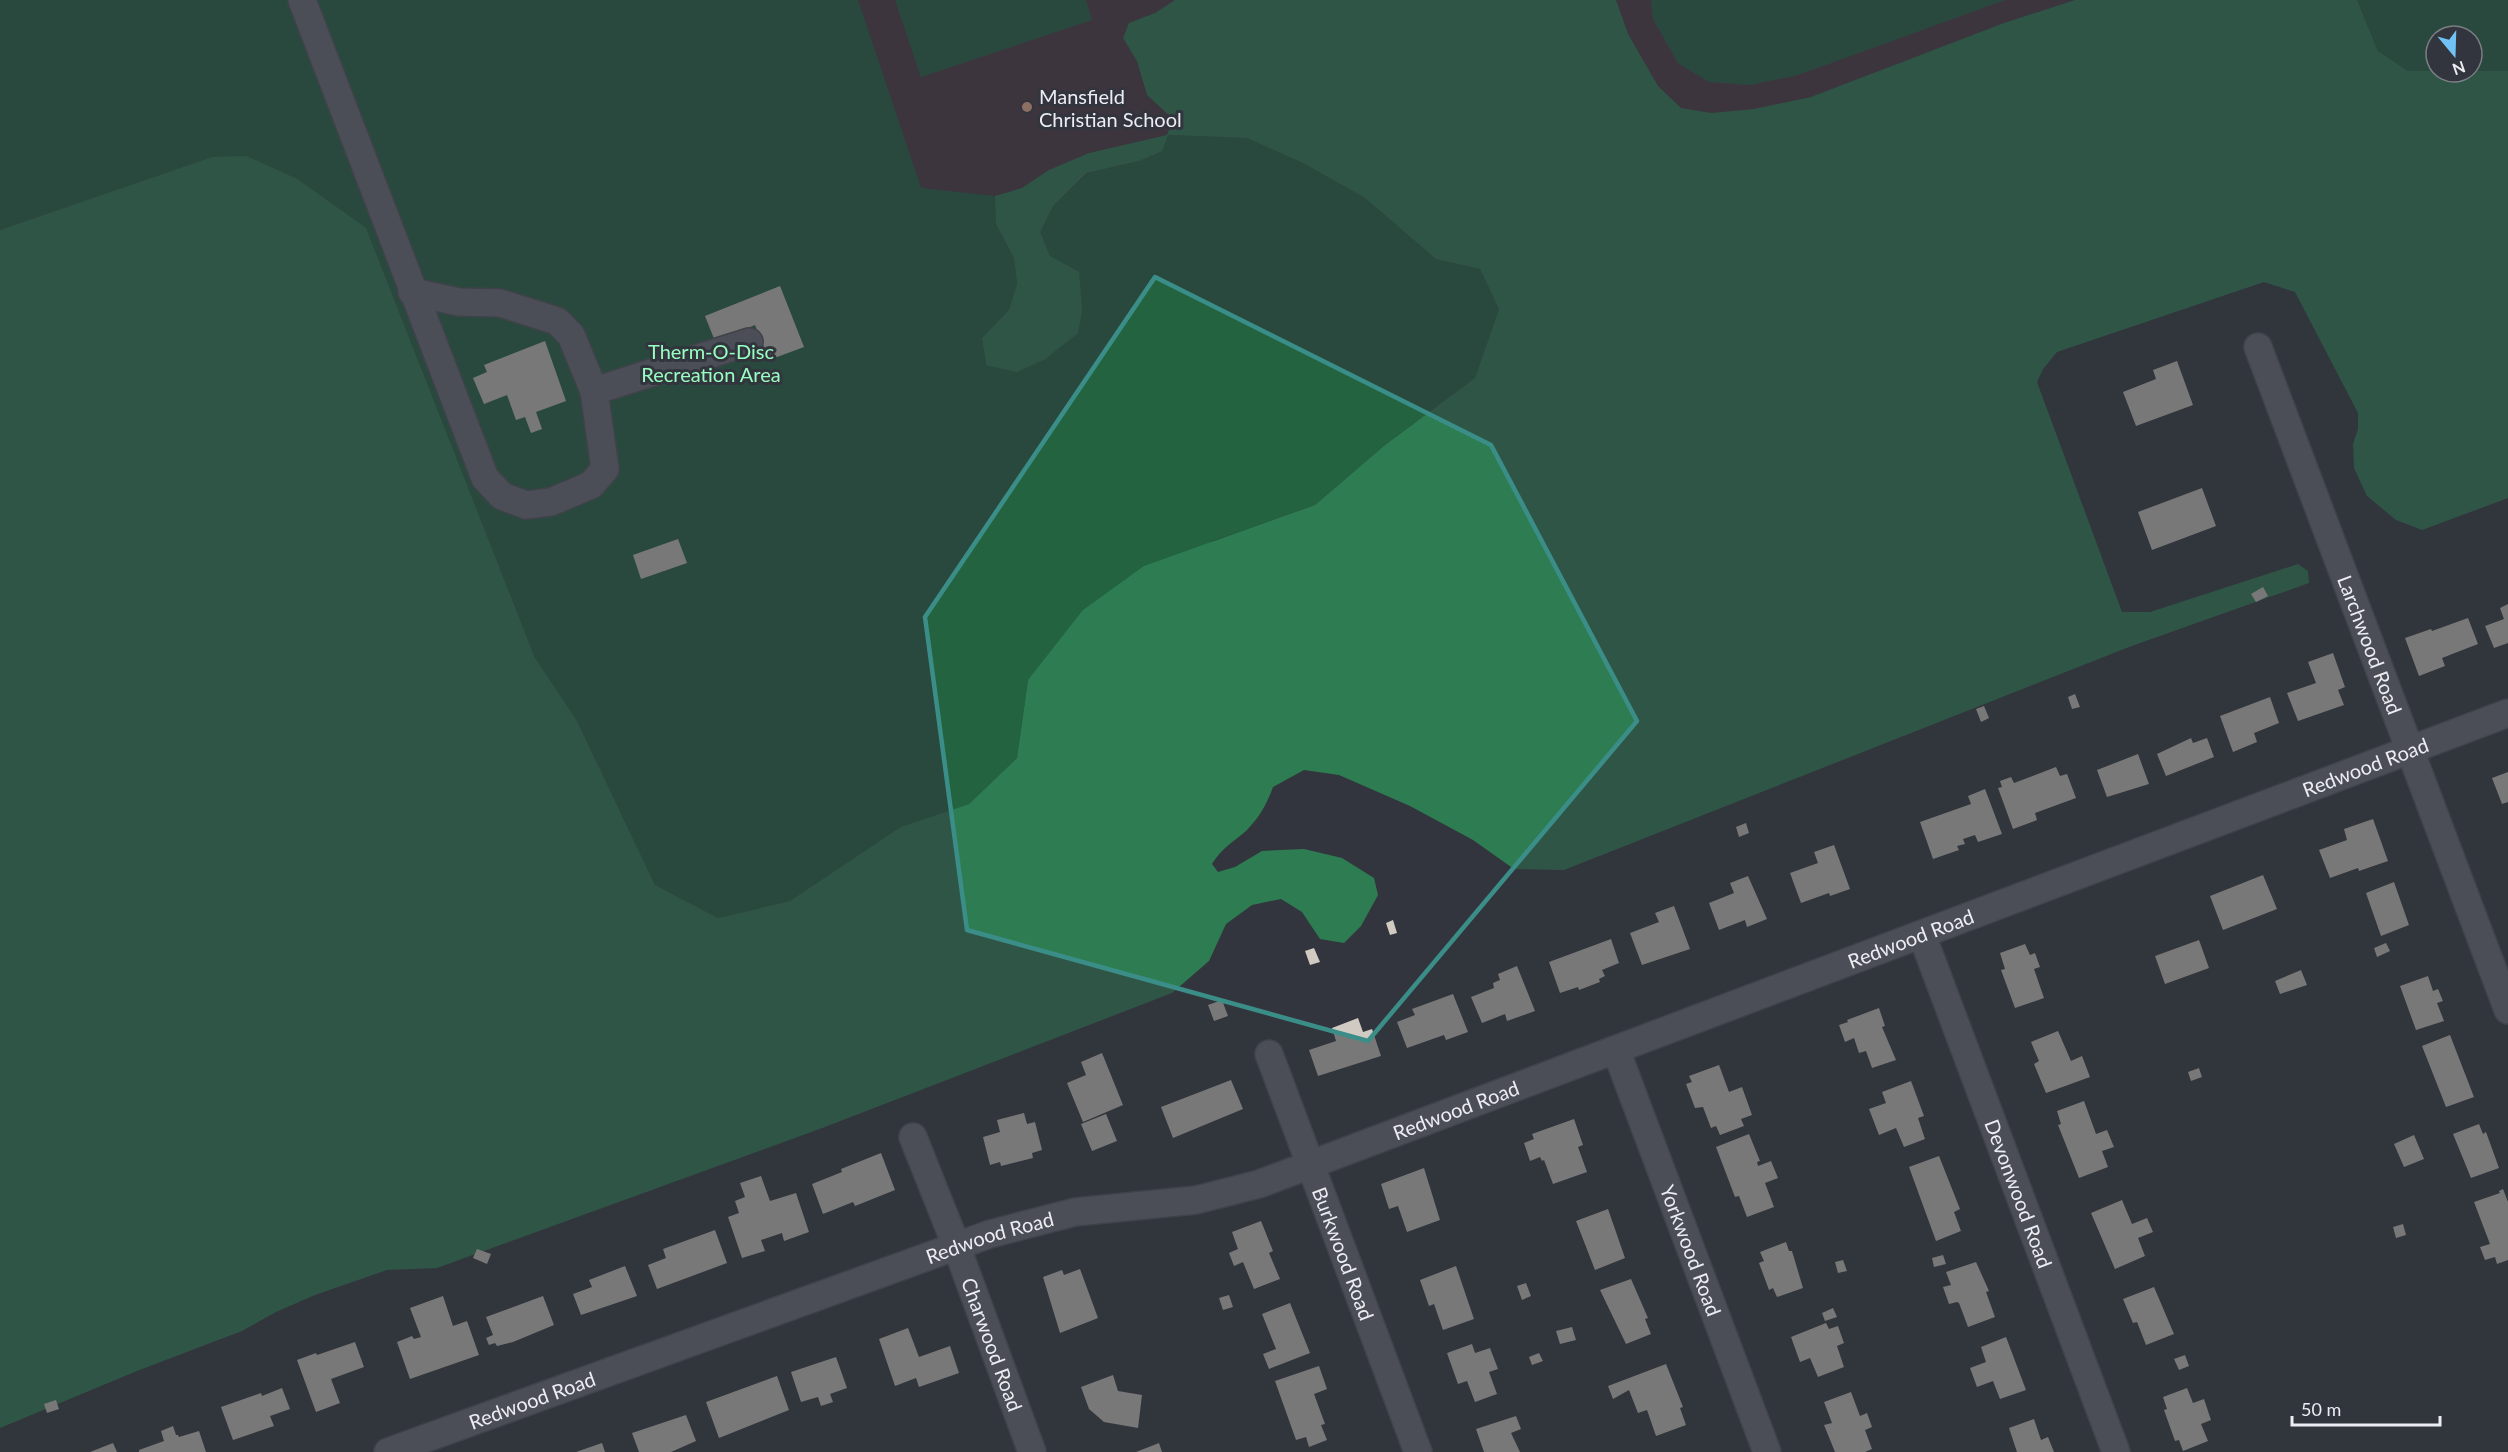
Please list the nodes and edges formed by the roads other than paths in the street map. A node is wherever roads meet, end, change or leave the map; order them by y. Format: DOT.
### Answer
graph roads {
  1 [pos="302,0"];
  2 [pos="412,292"];
  3 [pos="749,342"];
  4 [pos="2258,347"];
  5 [pos="594,391"];
  6 [pos="2508,713"];
  7 [pos="2410,750"];
  8 [pos="1922,935"];
  9 [pos="2508,1010"];
  10 [pos="1616,1050"];
  11 [pos="1269,1054"];
  12 [pos="913,1137"];
  13 [pos="1310,1165"];
  14 [pos="956,1245"];
  15 [pos="388,1452"];
  16 [pos="1032,1452"];
  17 [pos="1418,1452"];
  18 [pos="1767,1452"];
  19 [pos="2116,1452"];
  1 -- 2 [label="street"];
  2 -- 5 [label="street"];
  2 -- 5 [label="street"];
  3 -- 5 [label="street"];
  4 -- 7 [label="street, Larchwood Road"];
  6 -- 7 [label="street, Redwood Road"];
  7 -- 8 [label="street, Redwood Road"];
  7 -- 9 [label="street, Larchwood Road"];
  8 -- 10 [label="street, Redwood Road"];
  8 -- 19 [label="street, Devonwood Road"];
  10 -- 13 [label="street, Redwood Road"];
  10 -- 18 [label="street, Yorkwood Road"];
  11 -- 13 [label="street, Burkwood Road"];
  12 -- 14 [label="street, Charwood Road"];
  13 -- 14 [label="street, Redwood Road"];
  13 -- 17 [label="street, Burkwood Road"];
  14 -- 15 [label="street, Redwood Road"];
  14 -- 16 [label="street, Charwood Road"];
}
